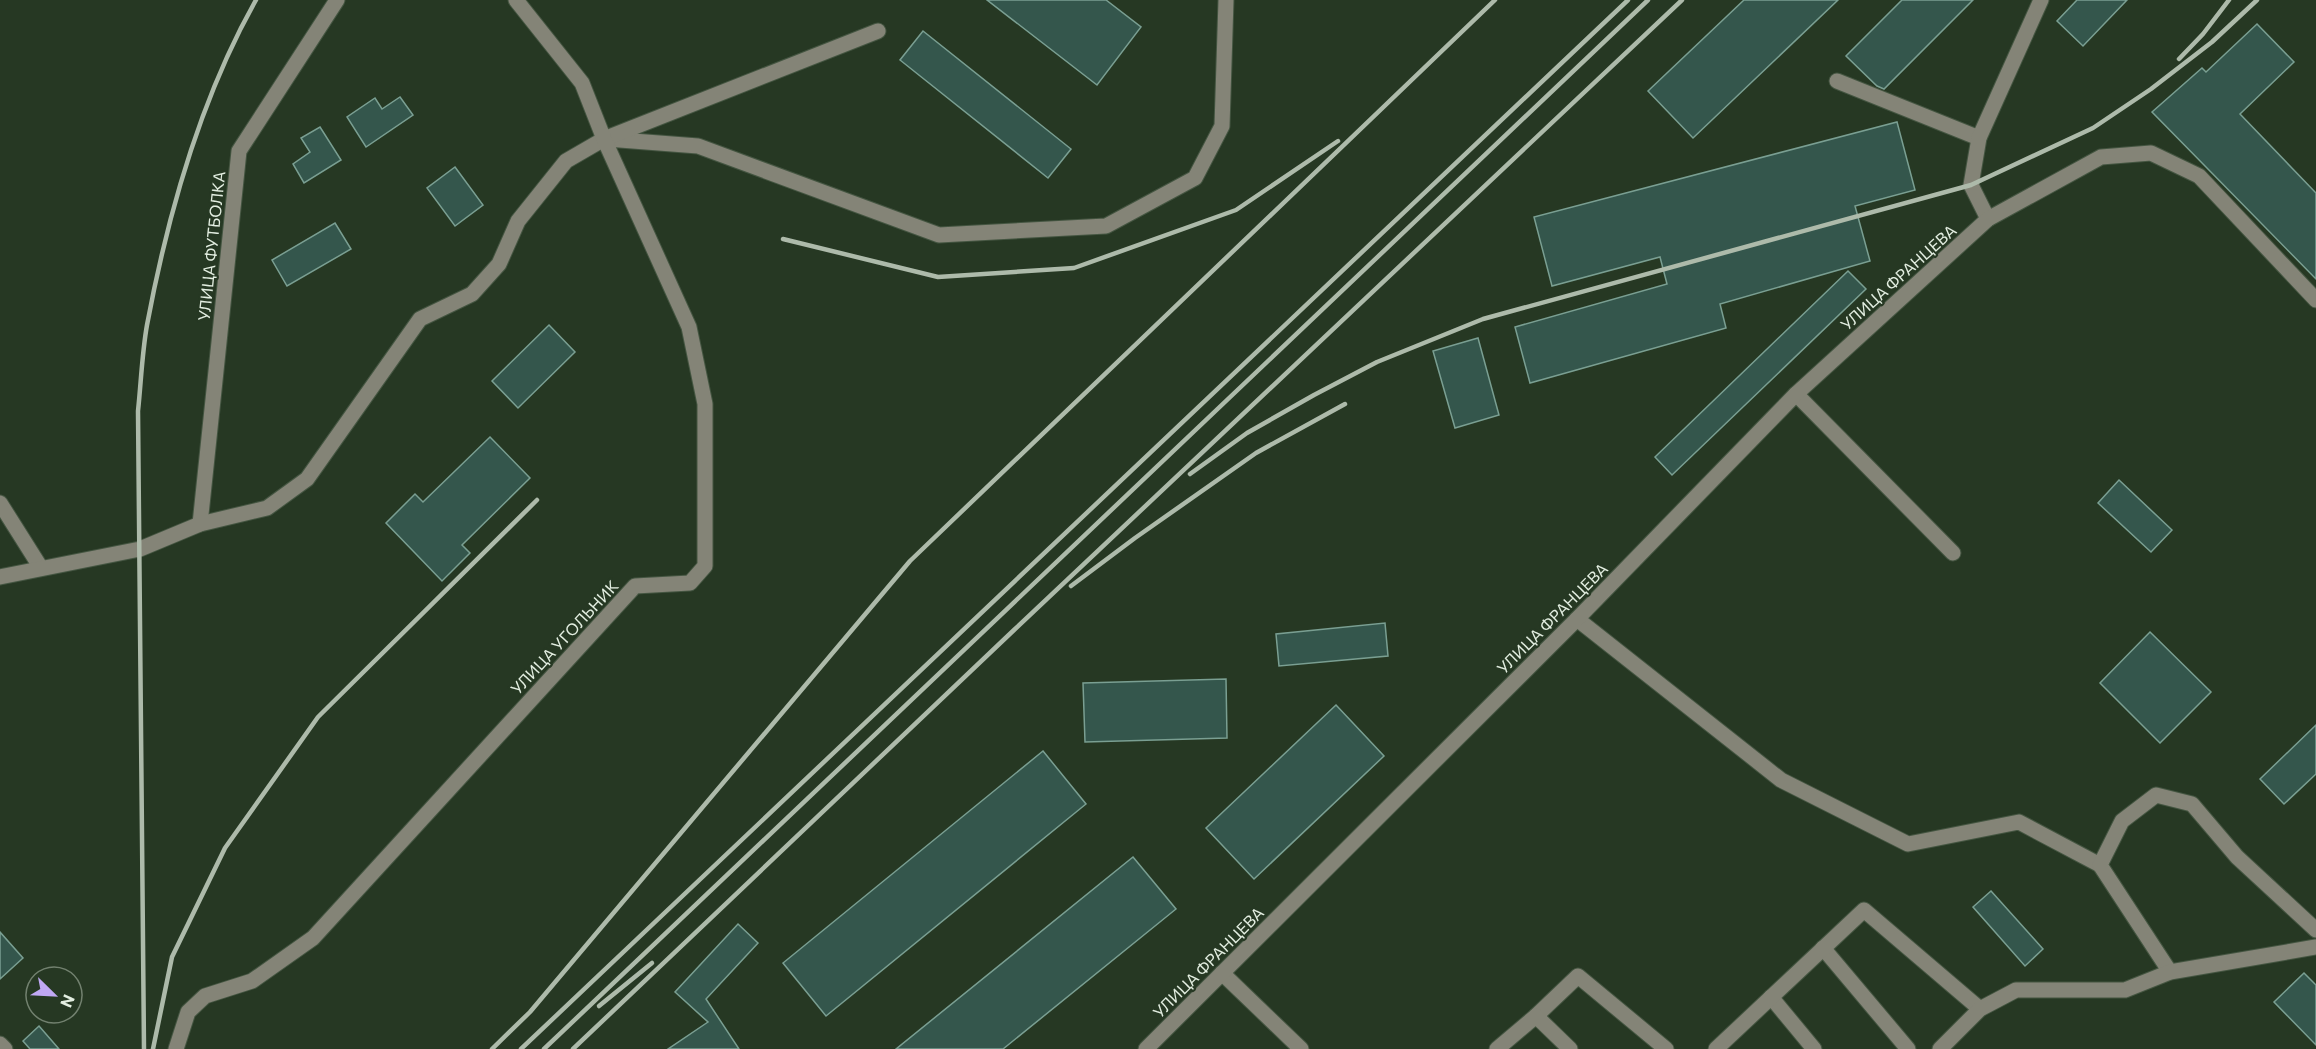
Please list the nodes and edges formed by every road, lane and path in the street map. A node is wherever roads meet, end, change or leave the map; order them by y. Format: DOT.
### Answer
graph roads {
  1 [pos="337,0"];
  2 [pos="516,0"];
  3 [pos="1226,0"];
  4 [pos="2041,0"];
  5 [pos="878,30"];
  6 [pos="1837,81"];
  7 [pos="1979,138"];
  8 [pos="604,139"];
  9 [pos="1988,219"];
  10 [pos="2316,300"];
  11 [pos="1796,394"];
  12 [pos="0,503"];
  13 [pos="200,524"];
  14 [pos="1953,554"];
  15 [pos="41,568"];
  16 [pos="0,578"];
  17 [pos="1577,619"];
  18 [pos="2100,865"];
  19 [pos="2316,930"];
  20 [pos="2316,947"];
  21 [pos="1823,948"];
  22 [pos="2170,972"];
  23 [pos="1222,973"];
  24 [pos="1771,997"];
  25 [pos="1980,1008"];
  26 [pos="1536,1016"];
  27 [pos="0,1044"];
  28 [pos="1720,1048"];
  29 [pos="5,1049"];
  30 [pos="176,1049"];
  31 [pos="1146,1049"];
  32 [pos="1301,1049"];
  33 [pos="1497,1049"];
  34 [pos="1570,1049"];
  35 [pos="1666,1049"];
  36 [pos="1814,1049"];
  37 [pos="1908,1049"];
  38 [pos="1940,1049"];
  1 -- 13 [label="street, УЛИЦА ФУТБОЛКА"];
  2 -- 8 [label="street, УЛИЦА УГОЛЬНИК"];
  3 -- 8 [label="street"];
  4 -- 7 [label="street"];
  5 -- 8 [label="street"];
  6 -- 7 [label="street"];
  7 -- 9 [label="street"];
  8 -- 13 [label="street"];
  8 -- 30 [label="street, УЛИЦА УГОЛЬНИК"];
  9 -- 10 [label="street, УЛИЦА ФРАНЦЕВА"];
  9 -- 11 [label="street, УЛИЦА ФРАНЦЕВА"];
  11 -- 14 [label="street"];
  11 -- 17 [label="street, УЛИЦА ФРАНЦЕВА"];
  12 -- 15 [label="street"];
  13 -- 15 [label="street"];
  15 -- 16 [label="street"];
  17 -- 18 [label="street"];
  17 -- 23 [label="street, УЛИЦА ФРАНЦЕВА"];
  18 -- 19 [label="street"];
  18 -- 22 [label="street"];
  20 -- 22 [label="street"];
  21 -- 24 [label="street"];
  21 -- 25 [label="street"];
  21 -- 37 [label="street"];
  22 -- 25 [label="street"];
  23 -- 31 [label="street, УЛИЦА ФРАНЦЕВА"];
  23 -- 32 [label="street"];
  24 -- 28 [label="street"];
  24 -- 36 [label="street"];
  25 -- 38 [label="street"];
  26 -- 33 [label="street"];
  26 -- 34 [label="street"];
  26 -- 35 [label="street"];
  27 -- 29 [label="street"];
}
